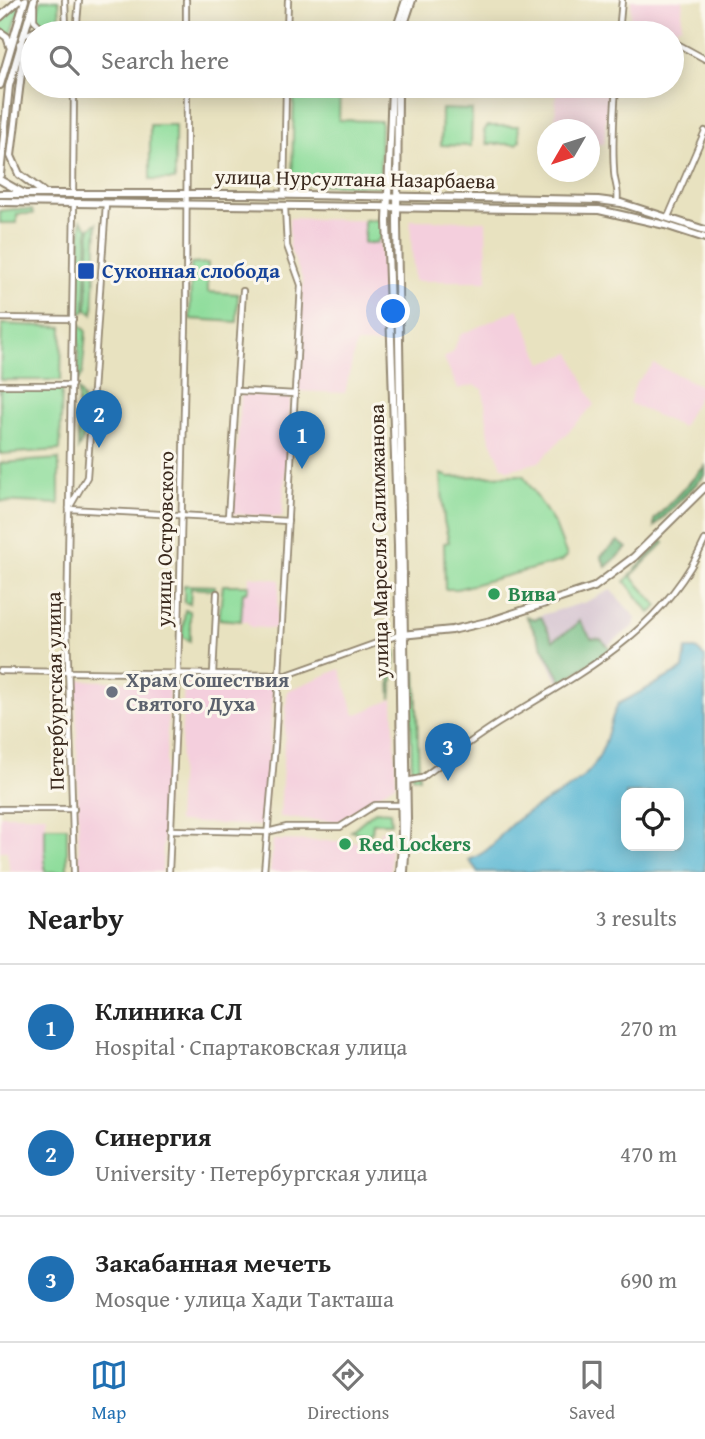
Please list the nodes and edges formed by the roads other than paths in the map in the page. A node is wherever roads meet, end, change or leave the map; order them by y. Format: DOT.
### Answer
graph roads {
  1 [pos="19,0"];
  2 [pos="26,0"];
  3 [pos="34,0"];
  4 [pos="65,0"];
  5 [pos="79,0"];
  6 [pos="186,0"];
  7 [pos="288,0"];
  8 [pos="406,0"];
  9 [pos="412,0"];
  10 [pos="622,0"];
  11 [pos="0,17"];
  12 [pos="27,21"];
  13 [pos="35,21"];
  14 [pos="66,21"];
  15 [pos="77,21"];
  16 [pos="186,21"];
  17 [pos="287,21"];
  18 [pos="399,21"];
  19 [pos="405,21"];
  20 [pos="620,21"];
  21 [pos="0,32"];
  22 [pos="21,37"];
  23 [pos="20,40"];
  24 [pos="21,46"];
  25 [pos="684,48"];
  26 [pos="10,50"];
  27 [pos="705,59"];
  28 [pos="21,74"];
  29 [pos="0,85"];
  30 [pos="74,98"];
  31 [pos="187,98"];
  32 [pos="286,98"];
  33 [pos="392,98"];
  34 [pos="398,98"];
  35 [pos="615,98"];
  36 [pos="705,131"];
  37 [pos="0,178"];
  38 [pos="25,193"];
  39 [pos="45,193"];
  40 [pos="73,193"];
  41 [pos="0,194"];
  42 [pos="186,194"];
  43 [pos="284,195"];
  44 [pos="388,196"];
  45 [pos="397,197"];
  46 [pos="0,202"];
  47 [pos="74,202"];
  48 [pos="106,203"];
  49 [pos="617,203"];
  50 [pos="187,206"];
  51 [pos="285,207"];
  52 [pos="387,209"];
  53 [pos="397,209"];
  54 [pos="668,218"];
  55 [pos="705,230"];
  56 [pos="705,238"];
  57 [pos="243,291"];
  58 [pos="0,318"];
  59 [pos="73,319"];
  60 [pos="0,385"];
  61 [pos="72,385"];
  62 [pos="239,391"];
  63 [pos="295,394"];
  64 [pos="705,487"];
  65 [pos="69,509"];
  66 [pos="182,515"];
  67 [pos="228,517"];
  68 [pos="288,521"];
  69 [pos="705,540"];
  70 [pos="217,593"];
  71 [pos="402,635"];
  72 [pos="0,671"];
  73 [pos="68,673"];
  74 [pos="178,673"];
  75 [pos="213,674"];
  76 [pos="279,676"];
  77 [pos="407,780"];
  78 [pos="402,805"];
  79 [pos="0,809"];
  80 [pos="74,809"];
  81 [pos="170,831"];
  82 [pos="267,832"];
  83 [pos="74,872"];
  84 [pos="169,872"];
  85 [pos="264,872"];
  86 [pos="402,872"];
  1 -- 11 [label="main road"];
  2 -- 26 [label="main road"];
  3 -- 12 [label="main road"];
  3 -- 13 [label="street"];
  4 -- 14 [label="street"];
  5 -- 15 [label="street"];
  6 -- 16 [label="street"];
  7 -- 17 [label="street"];
  8 -- 18 [label="main road"];
  9 -- 19 [label="main road"];
  10 -- 20 [label="street"];
  21 -- 26 [label="main road"];
  22 -- 23 [label="main road"];
  23 -- 24 [label="main road"];
  23 -- 37 [label="main road"];
  25 -- 27 [label="street"];
  26 -- 29 [label="main road"];
  28 -- 39 [label="main road"];
  30 -- 40 [label="street"];
  31 -- 42 [label="street, улица Островского"];
  32 -- 43 [label="street"];
  33 -- 44 [label="main road, улица Марселя Салимжанова"];
  34 -- 45 [label="main road"];
  35 -- 49 [label="street"];
  36 -- 54 [label="street"];
  37 -- 38 [label="main road"];
  38 -- 39 [label="main road, улица Нурсултана Назарбаева"];
  38 -- 41 [label="main road, улица Нурсултана Назарбаева"];
  39 -- 40 [label="main road, улица Нурсултана Назарбаева"];
  40 -- 42 [label="main road, улица Нурсултана Назарбаева"];
  42 -- 43 [label="main road, улица Нурсултана Назарбаева"];
  42 -- 50 [label="street, улица Островского"];
  43 -- 44 [label="main road, улица Нурсултана Назарбаева"];
  44 -- 45 [label="main road, улица Нурсултана Назарбаева"];
  44 -- 52 [label="main road, улица Марселя Салимжанова"];
  45 -- 49 [label="main road, улица Нурсултана Назарбаева"];
  45 -- 53 [label="main road"];
  46 -- 47 [label="main road, улица Нурсултана Назарбаева"];
  47 -- 48 [label="main road, улица Нурсултана Назарбаева"];
  47 -- 59 [label="street, Петербургская улица"];
  48 -- 50 [label="main road, улица Нурсултана Назарбаева"];
  48 -- 65 [label="street, Петербургская улица"];
  49 -- 54 [label="main road, улица Нурсултана Назарбаева"];
  50 -- 51 [label="main road, улица Нурсултана Назарбаева"];
  50 -- 66 [label="street, улица Островского"];
  51 -- 52 [label="main road, улица Нурсултана Назарбаева"];
  51 -- 63 [label="street"];
  52 -- 53 [label="main road, улица Нурсултана Назарбаева"];
  52 -- 71 [label="main road, улица Марселя Салимжанова"];
  53 -- 56 [label="main road, улица Нурсултана Назарбаева"];
  53 -- 71 [label="main road"];
  54 -- 55 [label="main road, улица Нурсултана Назарбаева"];
  57 -- 62 [label="street"];
  58 -- 59 [label="street"];
  59 -- 61 [label="street, Петербургская улица"];
  60 -- 61 [label="street"];
  61 -- 65 [label="street, Петербургская улица"];
  62 -- 63 [label="street"];
  62 -- 67 [label="street"];
  63 -- 68 [label="street"];
  64 -- 71 [label="main road"];
  65 -- 66 [label="street"];
  65 -- 73 [label="street, Петербургская улица"];
  66 -- 67 [label="street"];
  66 -- 74 [label="street, улица Островского"];
  67 -- 68 [label="street"];
  68 -- 76 [label="street"];
  69 -- 77 [label="street"];
  70 -- 75 [label="street"];
  71 -- 76 [label="street"];
  71 -- 77 [label="main road"];
  71 -- 78 [label="main road, улица Марселя Салимжанова"];
  72 -- 73 [label="street"];
  73 -- 74 [label="street"];
  73 -- 80 [label="street, Петербургская улица"];
  74 -- 75 [label="street"];
  74 -- 81 [label="street, улица Островского"];
  75 -- 76 [label="street"];
  76 -- 82 [label="street"];
  77 -- 86 [label="main road"];
  78 -- 82 [label="street"];
  78 -- 86 [label="main road, улица Марселя Салимжанова"];
  79 -- 80 [label="street"];
  80 -- 83 [label="street, Петербургская улица"];
  81 -- 82 [label="street"];
  81 -- 84 [label="street, улица Островского"];
  82 -- 85 [label="street"];
}
